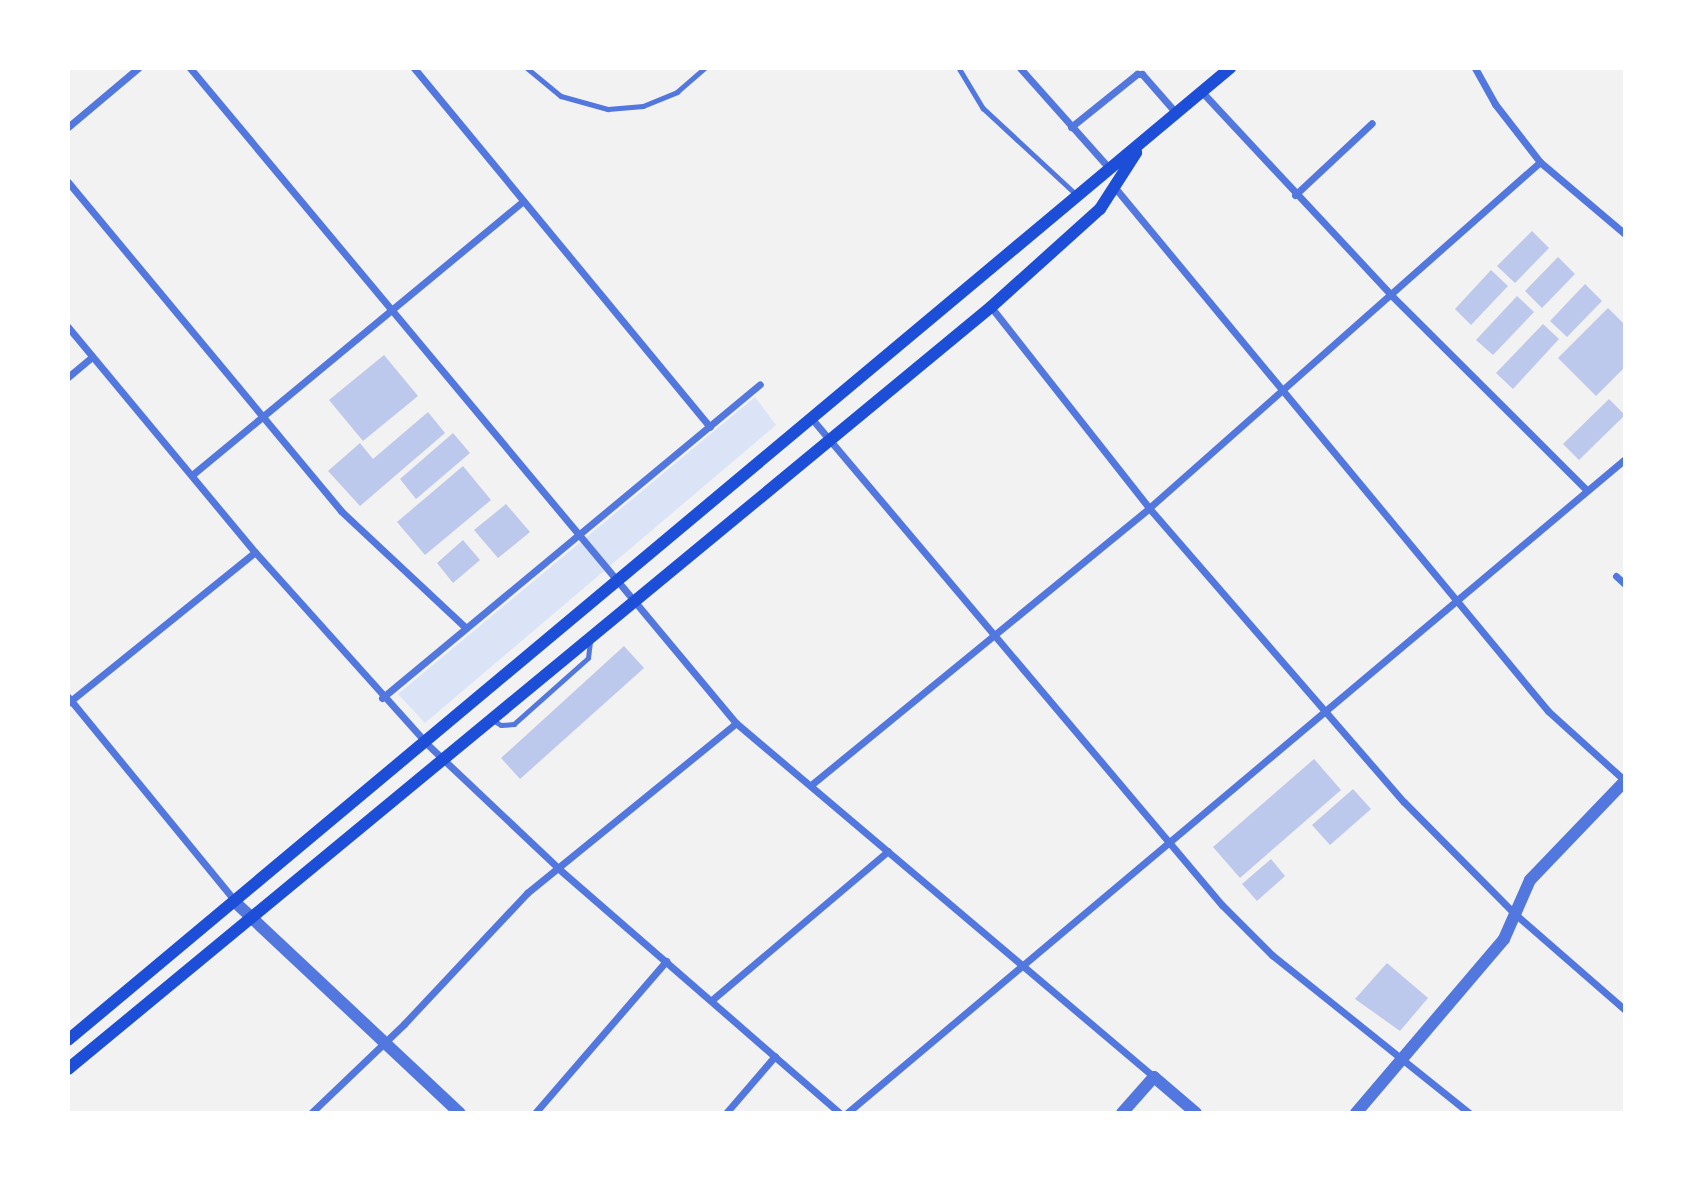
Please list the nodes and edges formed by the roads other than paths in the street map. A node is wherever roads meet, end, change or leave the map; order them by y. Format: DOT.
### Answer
graph roads {
  1 [pos="138,68"];
  2 [pos="190,68"];
  3 [pos="414,68"];
  4 [pos="527,68"];
  5 [pos="705,68"];
  6 [pos="959,68"];
  7 [pos="1020,68"];
  8 [pos="1230,68"];
  9 [pos="1475,68"];
  10 [pos="1202,92"];
  11 [pos="1177,114"];
  12 [pos="1372,123"];
  13 [pos="68,127"];
  14 [pos="1071,127"];
  15 [pos="1137,150"];
  16 [pos="1540,162"];
  17 [pos="1109,168"];
  18 [pos="68,182"];
  19 [pos="1116,189"];
  20 [pos="1081,192"];
  21 [pos="1295,195"];
  22 [pos="523,201"];
  23 [pos="1625,234"];
  24 [pos="1392,296"];
  25 [pos="991,307"];
  26 [pos="393,310"];
  27 [pos="68,327"];
  28 [pos="92,357"];
  29 [pos="68,377"];
  30 [pos="760,384"];
  31 [pos="1284,392"];
  32 [pos="261,418"];
  33 [pos="812,419"];
  34 [pos="710,427"];
  35 [pos="830,440"];
  36 [pos="1625,459"];
  37 [pos="192,475"];
  38 [pos="1586,489"];
  39 [pos="1149,508"];
  40 [pos="580,533"];
  41 [pos="256,552"];
  42 [pos="1616,576"];
  43 [pos="621,580"];
  44 [pos="1625,584"];
  45 [pos="635,598"];
  46 [pos="1457,602"];
  47 [pos="466,628"];
  48 [pos="994,637"];
  49 [pos="382,698"];
  50 [pos="69,700"];
  51 [pos="1323,711"];
  52 [pos="736,723"];
  53 [pos="427,744"];
  54 [pos="446,760"];
  55 [pos="1624,780"];
  56 [pos="811,785"];
  57 [pos="1168,844"];
  58 [pos="888,851"];
  59 [pos="559,869"];
  60 [pos="236,903"];
  61 [pos="1515,914"];
  62 [pos="252,920"];
  63 [pos="666,961"];
  64 [pos="1024,962"];
  65 [pos="713,999"];
  66 [pos="1625,1010"];
  67 [pos="68,1040"];
  68 [pos="383,1044"];
  69 [pos="775,1056"];
  70 [pos="1405,1057"];
  71 [pos="68,1069"];
  72 [pos="1154,1077"];
  73 [pos="311,1113"];
  74 [pos="460,1113"];
  75 [pos="535,1113"];
  76 [pos="726,1113"];
  77 [pos="840,1113"];
  78 [pos="847,1113"];
  79 [pos="1122,1113"];
  80 [pos="1196,1113"];
  81 [pos="1356,1113"];
  82 [pos="1469,1113"];
  1 -- 13 [label="street"];
  2 -- 26 [label="street"];
  3 -- 22 [label="street"];
  4 -- 5 [label="lane"];
  6 -- 20 [label="lane"];
  7 -- 14 [label="street"];
  8 -- 10 [label="main road"];
  9 -- 16 [label="street"];
  10 -- 11 [label="main road"];
  10 -- 21 [label="street"];
  11 -- 14 [label="street"];
  11 -- 15 [label="main road"];
  12 -- 21 [label="street"];
  14 -- 17 [label="street"];
  15 -- 17 [label="main road"];
  15 -- 19 [label="main road"];
  16 -- 23 [label="street"];
  16 -- 24 [label="street"];
  17 -- 20 [label="main road"];
  18 -- 32 [label="street"];
  19 -- 20 [label="main road"];
  19 -- 25 [label="main road"];
  19 -- 31 [label="street"];
  20 -- 33 [label="main road"];
  21 -- 24 [label="street"];
  22 -- 26 [label="street"];
  22 -- 34 [label="street"];
  24 -- 31 [label="street"];
  24 -- 38 [label="street"];
  25 -- 35 [label="main road"];
  25 -- 39 [label="street"];
  26 -- 32 [label="street"];
  26 -- 40 [label="street"];
  27 -- 28 [label="street"];
  28 -- 29 [label="street"];
  28 -- 37 [label="street"];
  30 -- 34 [label="street"];
  31 -- 39 [label="street"];
  31 -- 46 [label="street"];
  32 -- 37 [label="street"];
  32 -- 47 [label="street"];
  33 -- 35 [label="street"];
  33 -- 43 [label="main road"];
  34 -- 40 [label="street"];
  35 -- 45 [label="main road"];
  35 -- 48 [label="street"];
  36 -- 38 [label="street"];
  37 -- 41 [label="street"];
  38 -- 46 [label="street"];
  39 -- 48 [label="street"];
  39 -- 51 [label="street"];
  40 -- 43 [label="street"];
  40 -- 47 [label="street"];
  41 -- 49 [label="street"];
  41 -- 50 [label="street"];
  42 -- 44 [label="street"];
  43 -- 45 [label="street"];
  43 -- 53 [label="main road"];
  45 -- 52 [label="street"];
  45 -- 54 [label="main road"];
  46 -- 51 [label="street"];
  46 -- 55 [label="street"];
  47 -- 49 [label="street"];
  48 -- 56 [label="street"];
  48 -- 57 [label="street"];
  49 -- 53 [label="street"];
  50 -- 60 [label="street"];
  51 -- 57 [label="street"];
  51 -- 61 [label="street"];
  52 -- 56 [label="street"];
  52 -- 59 [label="street"];
  53 -- 54 [label="street"];
  53 -- 60 [label="main road"];
  54 -- 59 [label="street"];
  54 -- 62 [label="main road"];
  55 -- 61 [label="street"];
  56 -- 58 [label="street"];
  57 -- 64 [label="street"];
  57 -- 70 [label="street"];
  58 -- 64 [label="street"];
  58 -- 65 [label="street"];
  59 -- 63 [label="street"];
  59 -- 68 [label="street"];
  60 -- 62 [label="street"];
  60 -- 67 [label="main road"];
  61 -- 66 [label="street"];
  61 -- 70 [label="street"];
  62 -- 68 [label="street"];
  62 -- 71 [label="main road"];
  63 -- 65 [label="street"];
  63 -- 75 [label="street"];
  64 -- 72 [label="street"];
  64 -- 78 [label="street"];
  65 -- 69 [label="street"];
  68 -- 73 [label="street"];
  68 -- 74 [label="street"];
  69 -- 76 [label="street"];
  69 -- 77 [label="street"];
  70 -- 81 [label="street"];
  70 -- 82 [label="street"];
  72 -- 79 [label="street"];
  72 -- 80 [label="street"];
}
